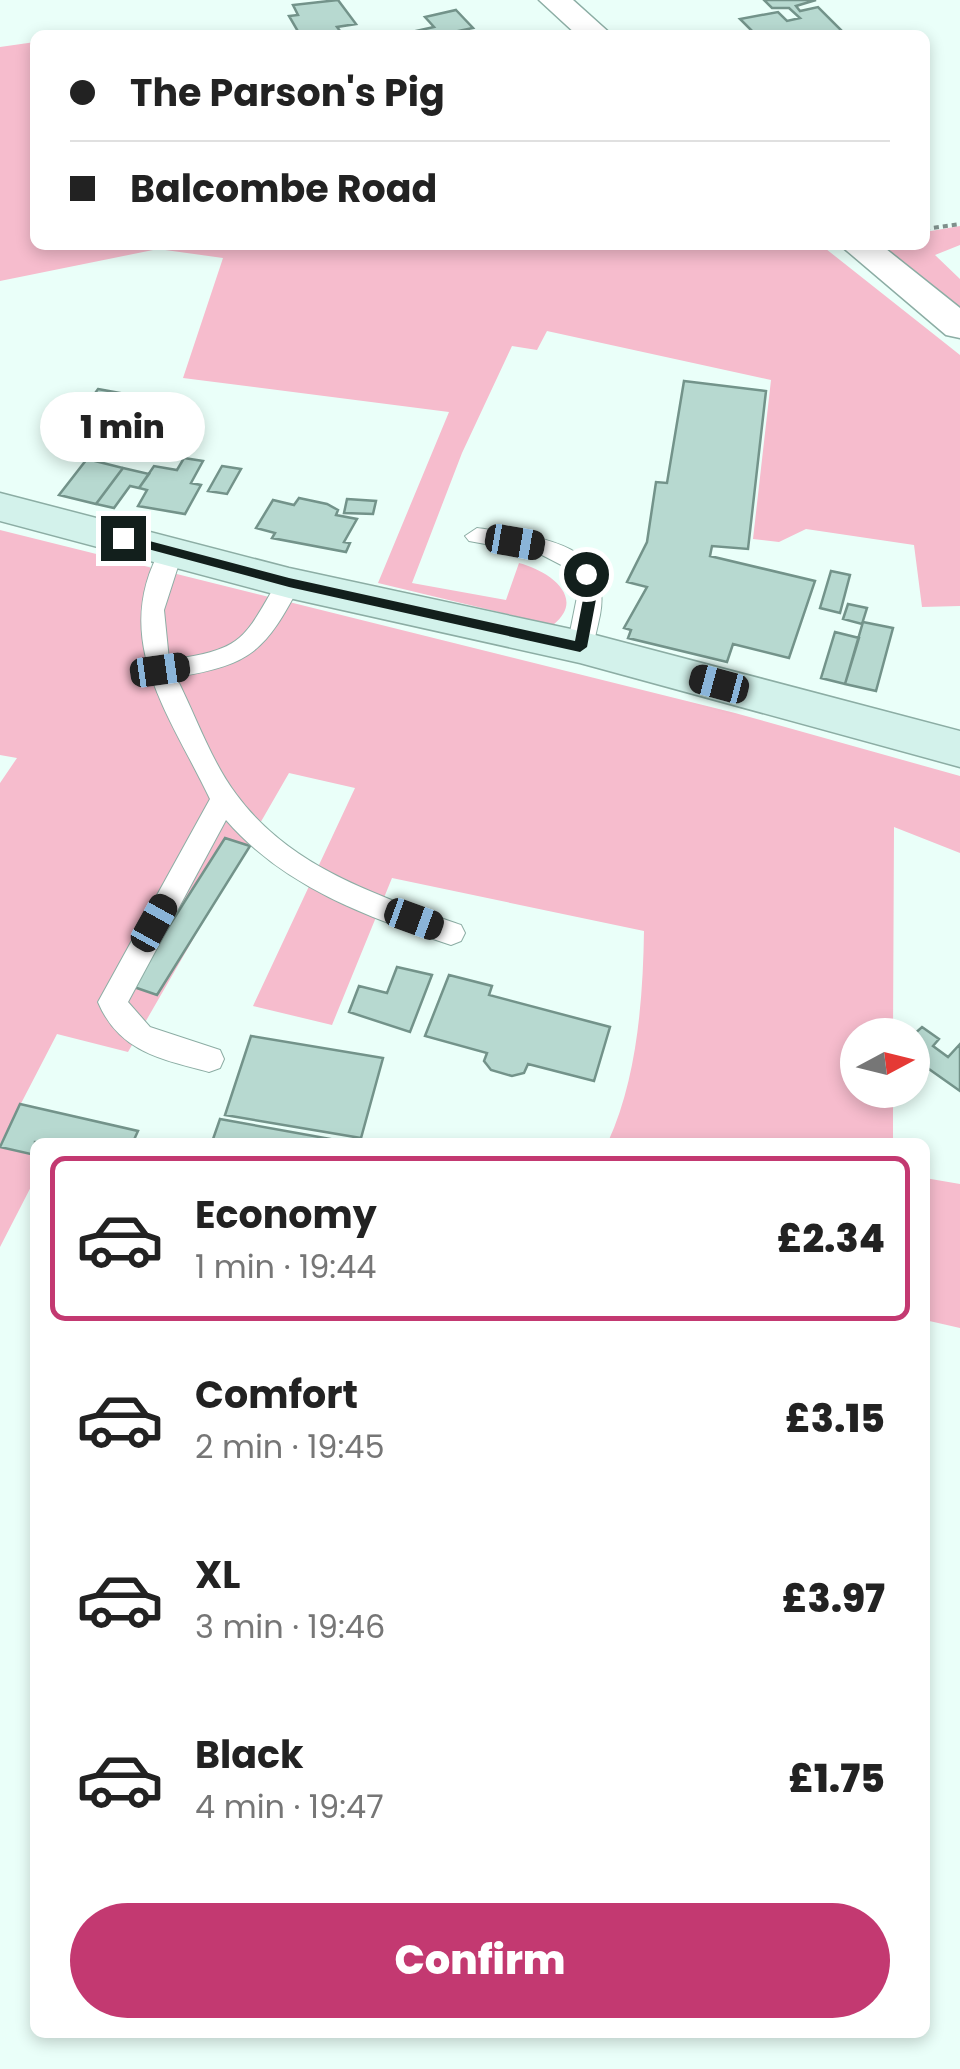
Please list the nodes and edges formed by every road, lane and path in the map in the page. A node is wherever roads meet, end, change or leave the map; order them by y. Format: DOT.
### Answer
graph roads {
  1 [pos="554,0"];
  2 [pos="590,30"];
  3 [pos="960,224"];
  4 [pos="930,228"];
  5 [pos="864,250"];
  6 [pos="960,327"];
  7 [pos="0,507"];
  8 [pos="477,536"];
  9 [pos="171,551"];
  10 [pos="289,582"];
  11 [pos="580,647"];
  12 [pos="160,670"];
  13 [pos="960,749"];
  14 [pos="224,799"];
  15 [pos="450,932"];
  16 [pos="210,1060"];
  1 -- 2 [label="street"];
  3 -- 4 [label="path"];
  5 -- 6 [label="street"];
  7 -- 9 [label="main road"];
  8 -- 11 [label="lane"];
  9 -- 10 [label="main road"];
  9 -- 12 [label="lane"];
  10 -- 11 [label="main road"];
  10 -- 12 [label="lane"];
  11 -- 13 [label="main road"];
  12 -- 14 [label="lane"];
  14 -- 15 [label="lane"];
  14 -- 16 [label="lane"];
}
